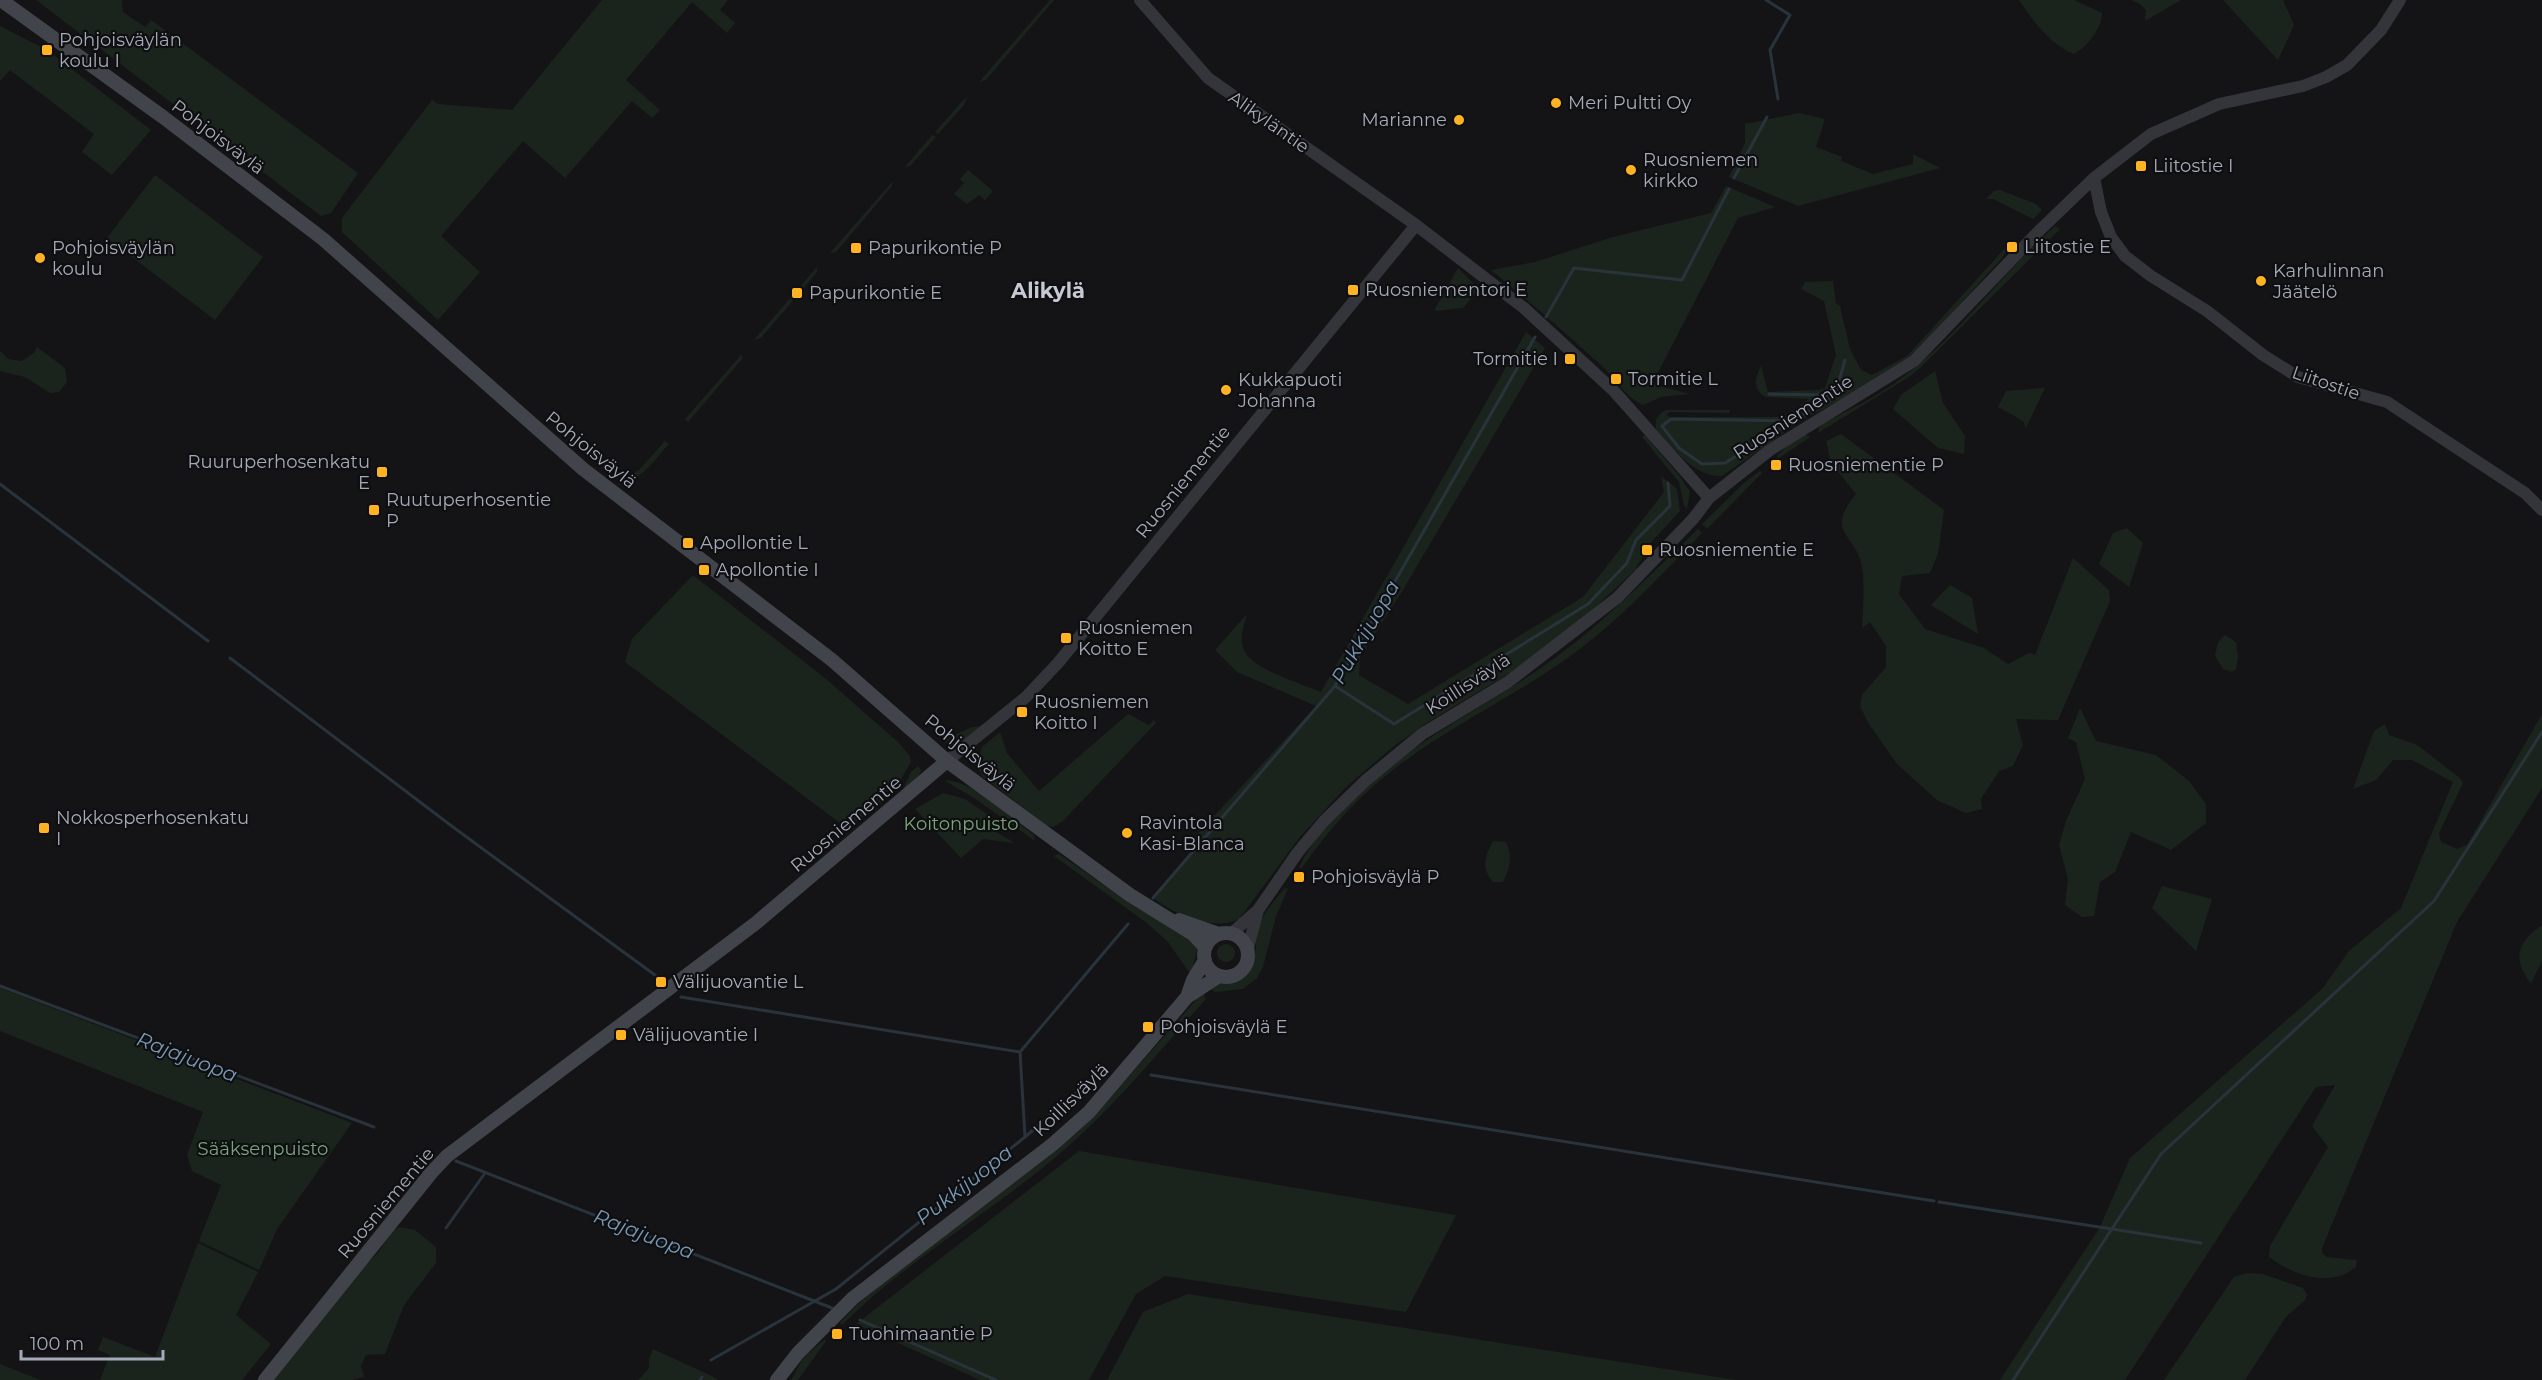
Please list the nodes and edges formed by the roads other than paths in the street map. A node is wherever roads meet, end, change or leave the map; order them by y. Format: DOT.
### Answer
graph roads {
  1 [pos="1,0"];
  2 [pos="1140,0"];
  3 [pos="2400,0"];
  4 [pos="2094,178"];
  5 [pos="1416,225"];
  6 [pos="1709,498"];
  7 [pos="2542,510"];
  8 [pos="947,761"];
  9 [pos="1258,910"];
  10 [pos="1166,916"];
  11 [pos="1225,933"];
  12 [pos="1248,948"];
  13 [pos="1205,953"];
  14 [pos="1219,976"];
  15 [pos="1187,998"];
  16 [pos="265,1380"];
  17 [pos="777,1380"];
  1 -- 8 [label="main road, Pohjoisväylä"];
  2 -- 5 [label="street, Alikyläntie"];
  3 -- 4 [label="street, Ruosniementie"];
  4 -- 6 [label="street, Ruosniementie"];
  4 -- 7 [label="street, Liitostie"];
  5 -- 6 [label="street"];
  5 -- 8 [label="street, Ruosniementie"];
  6 -- 9 [label="street, Koillisväylä"];
  8 -- 10 [label="main road, Pohjoisväylä"];
  8 -- 16 [label="main road, Ruosniementie"];
  9 -- 11 [label="street, Koillisväylä"];
  9 -- 12 [label="street, Koillisväylä"];
  10 -- 11 [label="main road, Pohjoisväylä"];
  10 -- 13 [label="main road, Pohjoisväylä"];
  11 -- 12 [label="main road"];
  11 -- 13 [label="main road"];
  12 -- 14 [label="main road"];
  13 -- 14 [label="main road"];
  13 -- 15 [label="main road, Koillisväylä"];
  14 -- 15 [label="main road, Koillisväylä"];
  15 -- 17 [label="main road, Koillisväylä"];
}
